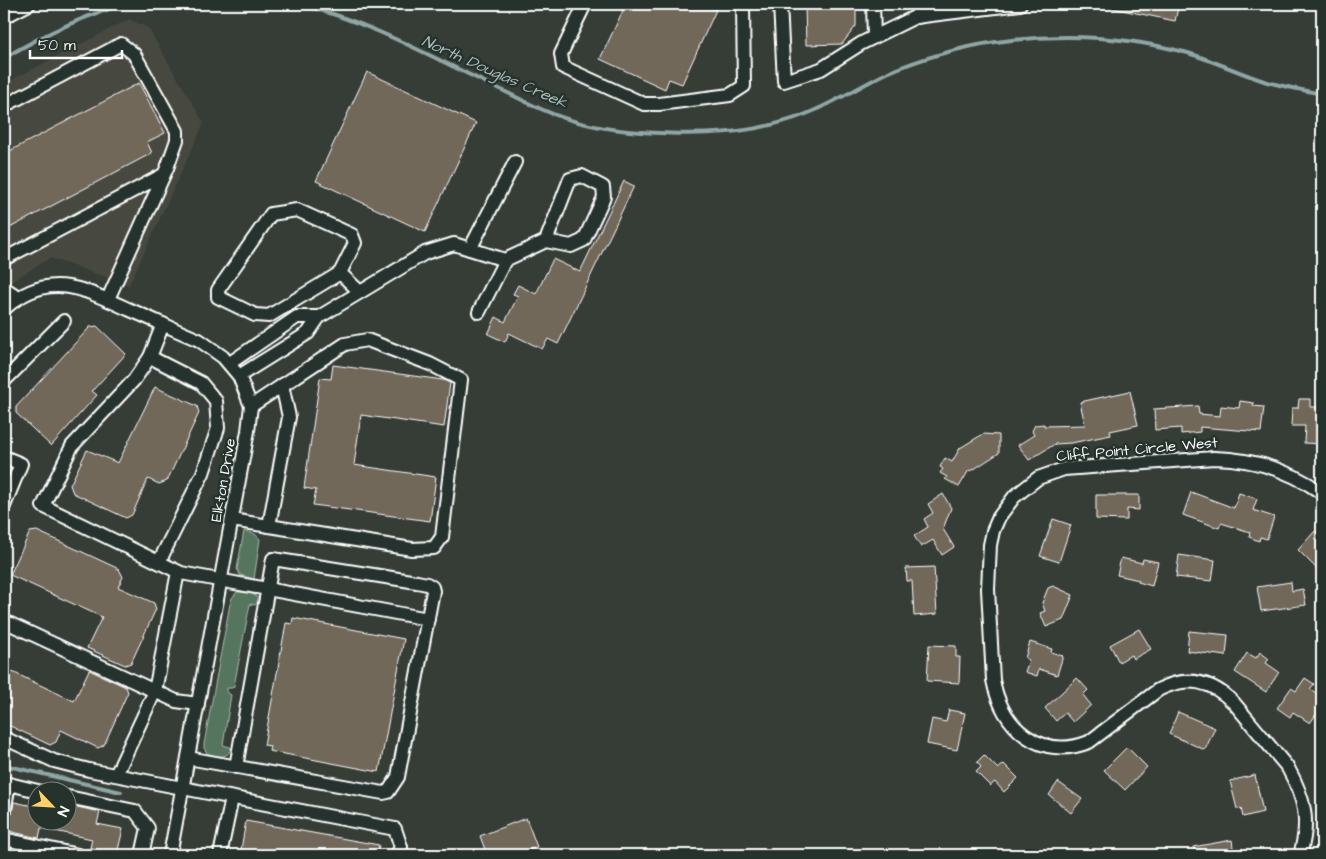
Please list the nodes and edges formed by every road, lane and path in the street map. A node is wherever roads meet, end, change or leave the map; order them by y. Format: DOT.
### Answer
graph roads {
  1 [pos="29,4"];
  2 [pos="585,4"];
  3 [pos="743,4"];
  4 [pos="780,4"];
  5 [pos="873,4"];
  6 [pos="918,4"];
  7 [pos="1020,4"];
  8 [pos="4,17"];
  9 [pos="918,17"];
  10 [pos="874,37"];
  11 [pos="4,106"];
  12 [pos="515,162"];
  13 [pos="163,175"];
  14 [pos="546,241"];
  15 [pos="470,249"];
  16 [pos="4,259"];
  17 [pos="505,260"];
  18 [pos="340,274"];
  19 [pos="4,288"];
  20 [pos="360,292"];
  21 [pos="18,297"];
  22 [pos="108,299"];
  23 [pos="4,309"];
  24 [pos="480,312"];
  25 [pos="319,316"];
  26 [pos="64,322"];
  27 [pos="163,324"];
  28 [pos="150,357"];
  29 [pos="230,363"];
  30 [pos="239,376"];
  31 [pos="4,381"];
  32 [pos="282,385"];
  33 [pos="251,406"];
  34 [pos="4,457"];
  35 [pos="1322,493"];
  36 [pos="4,506"];
  37 [pos="232,520"];
  38 [pos="269,526"];
  39 [pos="159,562"];
  40 [pos="178,572"];
  41 [pos="221,579"];
  42 [pos="268,589"];
  43 [pos="428,619"];
  44 [pos="4,620"];
  45 [pos="155,691"];
  46 [pos="198,704"];
  47 [pos="4,738"];
  48 [pos="188,758"];
  49 [pos="236,767"];
  50 [pos="116,776"];
  51 [pos="182,788"];
  52 [pos="28,789"];
  53 [pos="232,798"];
  54 [pos="78,799"];
  55 [pos="4,812"];
  56 [pos="4,839"];
  57 [pos="51,852"];
  58 [pos="78,855"];
  59 [pos="142,855"];
  60 [pos="170,855"];
  61 [pos="220,855"];
  62 [pos="396,855"];
  63 [pos="1300,855"];
  1 -- 8 [label="street"];
  2 -- 3 [label="street"];
  4 -- 10 [label="street"];
  5 -- 10 [label="street"];
  6 -- 9 [label="street"];
  7 -- 9 [label="street"];
  9 -- 10 [label="street"];
  11 -- 13 [label="street"];
  12 -- 15 [label="street"];
  13 -- 16 [label="street"];
  13 -- 22 [label="street"];
  14 -- 14 [label="street"];
  14 -- 17 [label="street"];
  15 -- 17 [label="street"];
  15 -- 20 [label="street"];
  17 -- 24 [label="street"];
  18 -- 18 [label="street"];
  18 -- 20 [label="street"];
  19 -- 21 [label="street"];
  20 -- 25 [label="street"];
  21 -- 22 [label="street, Elkton Drive"];
  21 -- 23 [label="street, Elkton Drive"];
  22 -- 27 [label="street, Elkton Drive"];
  25 -- 29 [label="street"];
  25 -- 30 [label="street"];
  26 -- 31 [label="street"];
  27 -- 28 [label="street"];
  27 -- 29 [label="street, Elkton Drive"];
  28 -- 39 [label="street"];
  28 -- 39 [label="street"];
  29 -- 30 [label="street, Elkton Drive"];
  30 -- 33 [label="street, Elkton Drive"];
  32 -- 33 [label="street"];
  32 -- 38 [label="street"];
  32 -- 38 [label="street"];
  33 -- 37 [label="street, Elkton Drive"];
  34 -- 36 [label="street"];
  35 -- 63 [label="street, Cliff Point Circle West"];
  37 -- 38 [label="street"];
  37 -- 41 [label="street, Elkton Drive"];
  39 -- 40 [label="street"];
  40 -- 41 [label="street"];
  40 -- 45 [label="street"];
  41 -- 42 [label="street"];
  41 -- 46 [label="street, Elkton Drive"];
  42 -- 43 [label="street"];
  42 -- 43 [label="street"];
  42 -- 49 [label="street"];
  43 -- 49 [label="street"];
  44 -- 45 [label="street"];
  45 -- 46 [label="street"];
  45 -- 50 [label="street"];
  46 -- 48 [label="street, Elkton Drive"];
  47 -- 50 [label="street"];
  48 -- 49 [label="street"];
  48 -- 51 [label="street, Elkton Drive"];
  50 -- 51 [label="street"];
  51 -- 53 [label="street"];
  51 -- 60 [label="street, Elkton Drive"];
  52 -- 55 [label="street"];
  53 -- 61 [label="street"];
  53 -- 62 [label="street"];
  54 -- 59 [label="street"];
  56 -- 57 [label="street"];
  57 -- 58 [label="street"];
}
